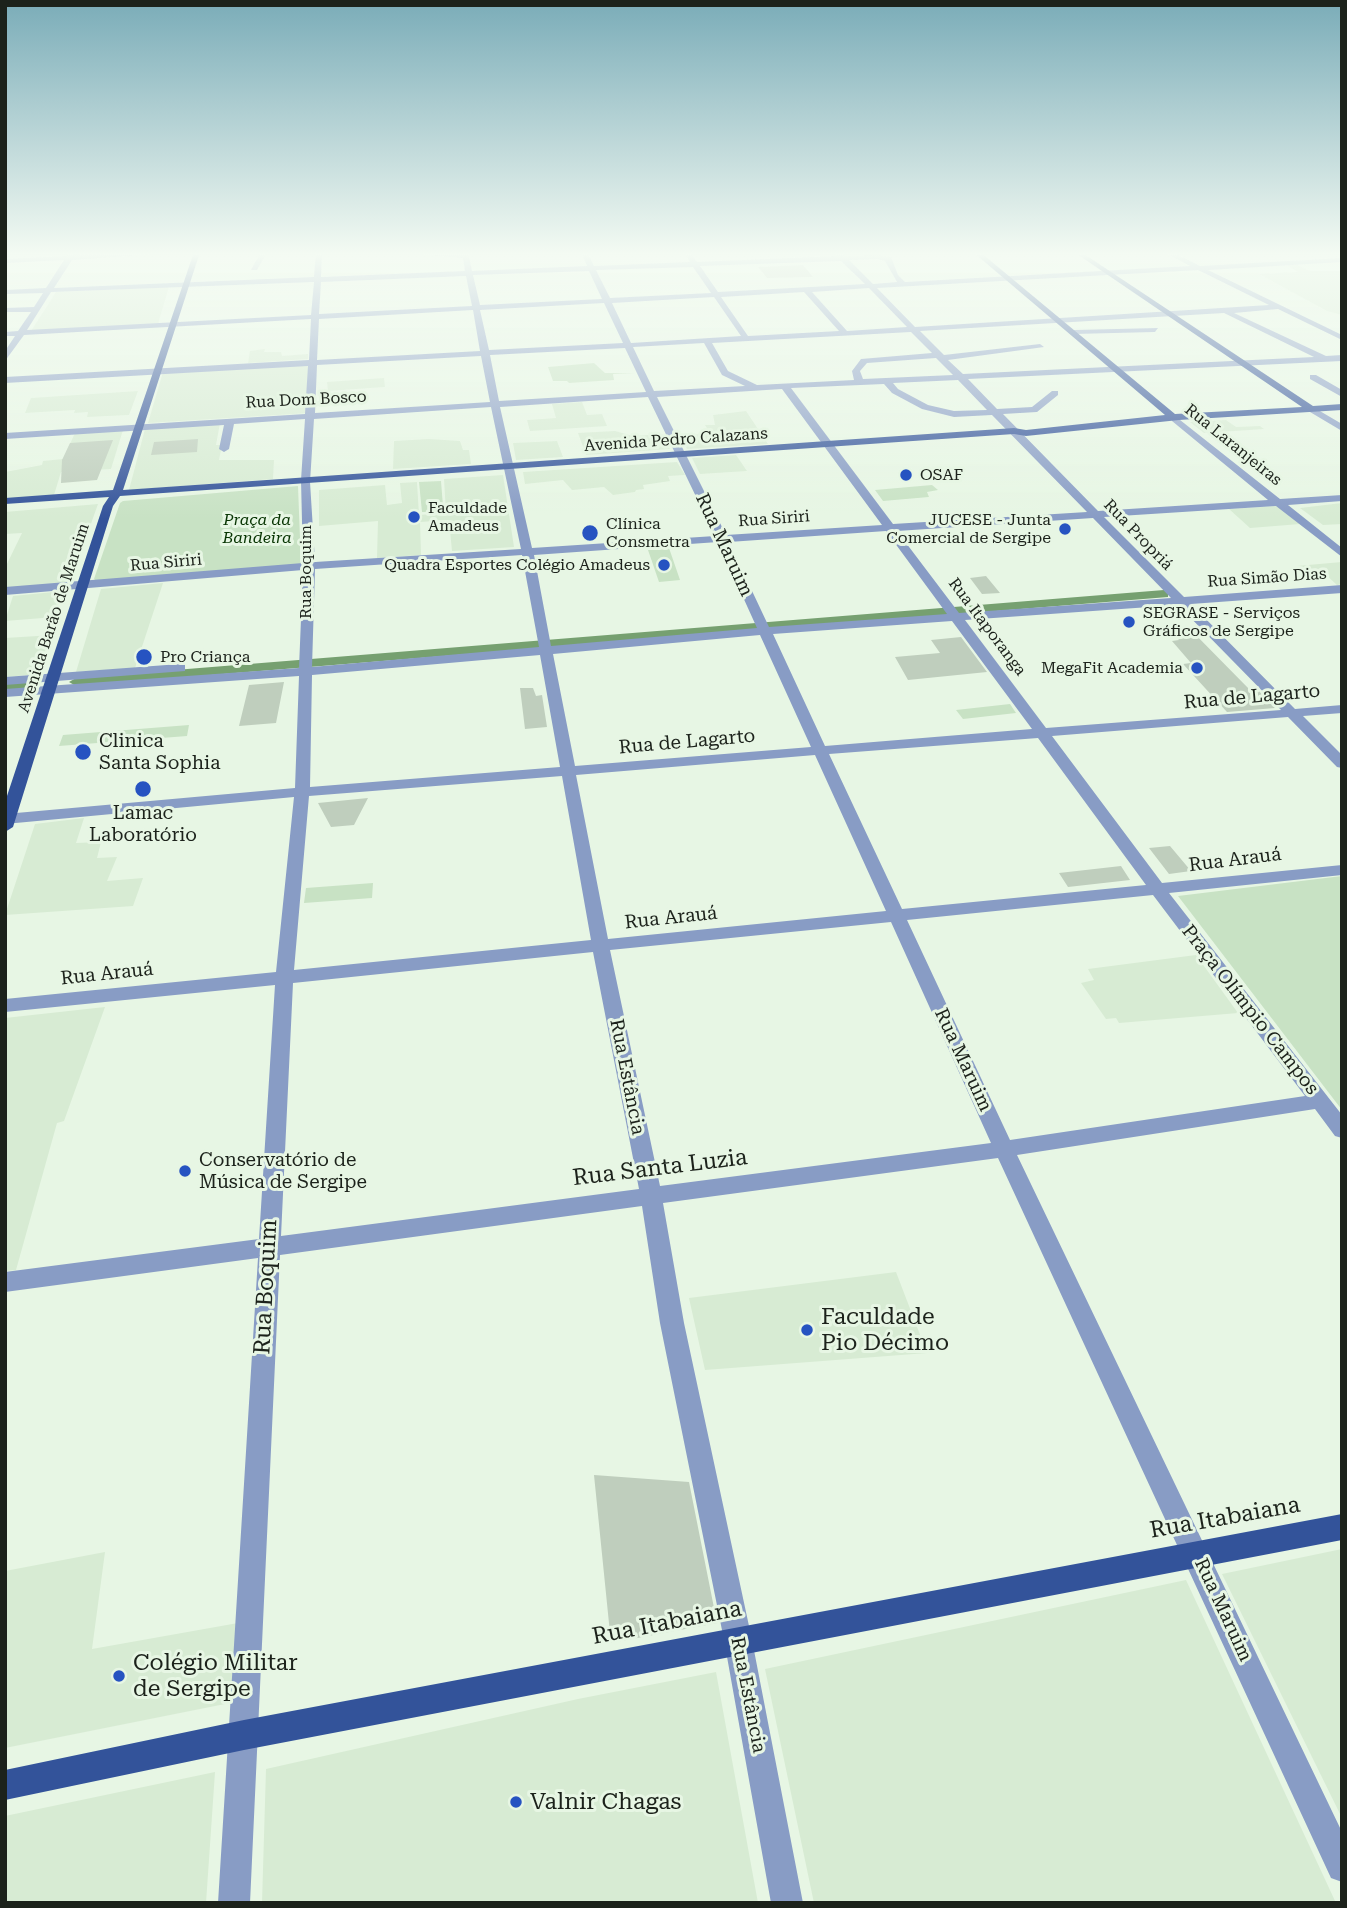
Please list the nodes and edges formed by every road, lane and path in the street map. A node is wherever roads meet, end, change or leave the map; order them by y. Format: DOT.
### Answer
graph roads {
  1 [pos="16,341"];
  2 [pos="162,341"];
  3 [pos="314,341"];
  4 [pos="482,341"];
  5 [pos="625,341"];
  6 [pos="673,341"];
  7 [pos="707,341"];
  8 [pos="924,341"];
  9 [pos="1081,341"];
  10 [pos="1209,341"];
  11 [pos="1287,341"];
  12 [pos="626,344"];
  13 [pos="1040,347"];
  14 [pos="484,352"];
  15 [pos="939,356"];
  16 [pos="5,358"];
  17 [pos="1342,358"];
  18 [pos="1325,359"];
  19 [pos="314,361"];
  20 [pos="1244,365"];
  21 [pos="1342,367"];
  22 [pos="1115,369"];
  23 [pos="153,371"];
  24 [pos="959,376"];
  25 [pos="1313,377"];
  26 [pos="5,380"];
  27 [pos="886,381"];
  28 [pos="859,383"];
  29 [pos="764,387"];
  30 [pos="785,387"];
  31 [pos="1055,393"];
  32 [pos="1342,394"];
  33 [pos="652,395"];
  34 [pos="495,405"];
  35 [pos="1342,407"];
  36 [pos="1313,410"];
  37 [pos="996,413"];
  38 [pos="310,415"];
  39 [pos="1175,419"];
  40 [pos="230,421"];
  41 [pos="135,427"];
  42 [pos="1342,428"];
  43 [pos="1014,431"];
  44 [pos="5,436"];
  45 [pos="826,444"];
  46 [pos="224,449"];
  47 [pos="680,455"];
  48 [pos="508,468"];
  49 [pos="306,482"];
  50 [pos="111,496"];
  51 [pos="1342,498"];
  52 [pos="5,501"];
  53 [pos="1279,502"];
  54 [pos="5,508"];
  55 [pos="1096,514"];
  56 [pos="889,526"];
  57 [pos="722,538"];
  58 [pos="527,551"];
  59 [pos="1342,554"];
  60 [pos="309,566"];
  61 [pos="83,585"];
  62 [pos="1342,589"];
  63 [pos="5,592"];
  64 [pos="1169,593"];
  65 [pos="953,612"];
  66 [pos="761,626"];
  67 [pos="545,645"];
  68 [pos="304,665"];
  69 [pos="5,681"];
  70 [pos="55,683"];
  71 [pos="5,694"];
  72 [pos="1342,709"];
  73 [pos="1292,713"];
  74 [pos="1044,733"];
  75 [pos="818,750"];
  76 [pos="1342,764"];
  77 [pos="570,771"];
  78 [pos="302,792"];
  79 [pos="6,822"];
  80 [pos="1342,870"];
  81 [pos="1158,890"];
  82 [pos="896,916"];
  83 [pos="601,947"];
  84 [pos="284,977"];
  85 [pos="5,1006"];
  86 [pos="1320,1101"];
  87 [pos="1342,1130"];
  88 [pos="1003,1149"];
  89 [pos="651,1195"];
  90 [pos="268,1246"];
  91 [pos="5,1282"];
  92 [pos="1342,1527"];
  93 [pos="1196,1553"];
  94 [pos="738,1640"];
  95 [pos="244,1735"];
  96 [pos="5,1785"];
  97 [pos="1342,1867"];
  98 [pos="234,1903"];
  99 [pos="787,1903"];
  1 -- 16 [label="street"];
  2 -- 23 [label="main road, Avenida Barão de Maruim"];
  3 -- 19 [label="street, Rua Boquim"];
  4 -- 14 [label="street, Rua Estância"];
  5 -- 12 [label="street, Rua Maruim"];
  6 -- 12 [label="street"];
  7 -- 29 [label="street"];
  8 -- 15 [label="street, Rua Propriá"];
  9 -- 22 [label="main road, Rua Laranjeiras"];
  10 -- 20 [label="main road"];
  11 -- 18 [label="street"];
  12 -- 14 [label="street"];
  12 -- 33 [label="street, Rua Maruim"];
  13 -- 15 [label="street"];
  14 -- 19 [label="street"];
  14 -- 34 [label="street, Rua Estância"];
  15 -- 24 [label="street, Rua Propriá"];
  15 -- 28 [label="street"];
  17 -- 18 [label="street"];
  18 -- 20 [label="street"];
  18 -- 21 [label="street"];
  19 -- 23 [label="street"];
  19 -- 38 [label="street, Rua Boquim"];
  20 -- 22 [label="street"];
  20 -- 36 [label="main road"];
  22 -- 24 [label="street"];
  22 -- 39 [label="main road, Rua Laranjeiras"];
  23 -- 26 [label="street"];
  23 -- 41 [label="main road, Avenida Barão de Maruim"];
  24 -- 27 [label="street"];
  24 -- 37 [label="street, Rua Propriá"];
  25 -- 32 [label="street"];
  27 -- 28 [label="street"];
  27 -- 37 [label="street"];
  28 -- 30 [label="street"];
  29 -- 30 [label="street"];
  29 -- 33 [label="street, Rua Dom Bosco"];
  30 -- 45 [label="street, Rua Itaporanga"];
  31 -- 37 [label="street"];
  33 -- 34 [label="street, Rua Dom Bosco"];
  33 -- 47 [label="street, Rua Maruim"];
  34 -- 38 [label="street, Rua Dom Bosco"];
  34 -- 48 [label="street, Rua Estância"];
  35 -- 36 [label="main road, Avenida Pedro Calazans"];
  36 -- 39 [label="main road, Avenida Pedro Calazans"];
  36 -- 42 [label="street"];
  37 -- 43 [label="street, Rua Propriá"];
  38 -- 40 [label="street, Rua Dom Bosco"];
  38 -- 49 [label="street, Rua Boquim"];
  39 -- 43 [label="main road, Avenida Pedro Calazans"];
  39 -- 53 [label="street, Rua Laranjeiras"];
  40 -- 41 [label="street, Rua Dom Bosco"];
  40 -- 46 [label="street"];
  41 -- 44 [label="street, Rua Dom Bosco"];
  41 -- 50 [label="main road, Avenida Barão de Maruim"];
  43 -- 45 [label="main road, Avenida Pedro Calazans"];
  43 -- 55 [label="street, Rua Propriá"];
  45 -- 47 [label="main road, Avenida Pedro Calazans"];
  45 -- 56 [label="street, Rua Itaporanga"];
  47 -- 48 [label="main road, Avenida Pedro Calazans"];
  47 -- 57 [label="street, Rua Maruim"];
  48 -- 49 [label="main road, Avenida Pedro Calazans"];
  48 -- 58 [label="street, Rua Estância"];
  49 -- 50 [label="main road, Avenida Pedro Calazans"];
  49 -- 60 [label="street, Rua Boquim"];
  50 -- 52 [label="main road"];
  50 -- 54 [label="main road"];
  50 -- 61 [label="main road, Avenida Barão de Maruim"];
  51 -- 53 [label="street, Rua Siriri"];
  53 -- 55 [label="street, Rua Siriri"];
  53 -- 59 [label="street, Rua Laranjeiras"];
  55 -- 56 [label="street, Rua Siriri"];
  55 -- 64 [label="street, Rua Propriá"];
  56 -- 57 [label="street, Rua Siriri"];
  56 -- 65 [label="street, Rua Itaporanga"];
  57 -- 58 [label="street, Rua Siriri"];
  57 -- 66 [label="street, Rua Maruim"];
  58 -- 60 [label="street, Rua Siriri"];
  58 -- 67 [label="street, Rua Estância"];
  60 -- 61 [label="street, Rua Siriri"];
  60 -- 68 [label="street, Rua Boquim"];
  61 -- 63 [label="street, Rua Siriri"];
  61 -- 70 [label="main road, Avenida Barão de Maruim"];
  62 -- 64 [label="street, Rua Simão Dias"];
  64 -- 65 [label="street"];
  64 -- 65 [label="street"];
  64 -- 73 [label="street, Rua Propriá"];
  65 -- 66 [label="street"];
  65 -- 74 [label="street, Rua Itaporanga"];
  66 -- 67 [label="street"];
  66 -- 75 [label="street, Rua Maruim"];
  67 -- 68 [label="street"];
  67 -- 77 [label="street, Rua Estância"];
  68 -- 70 [label="street"];
  68 -- 78 [label="street, Rua Boquim"];
  69 -- 70 [label="street"];
  70 -- 71 [label="street"];
  70 -- 79 [label="main road, Avenida Barão de Maruim"];
  72 -- 73 [label="street, Rua de Lagarto"];
  73 -- 74 [label="street, Rua de Lagarto"];
  73 -- 76 [label="street, Rua Propriá"];
  74 -- 75 [label="street, Rua de Lagarto"];
  74 -- 81 [label="street, Rua Itaporanga"];
  75 -- 77 [label="street, Rua de Lagarto"];
  75 -- 82 [label="street, Rua Maruim"];
  77 -- 78 [label="street, Rua de Lagarto"];
  77 -- 83 [label="street, Rua Estância"];
  78 -- 79 [label="street, Rua de Lagarto"];
  78 -- 84 [label="street, Rua Boquim"];
  80 -- 81 [label="street, Rua Arauá"];
  81 -- 82 [label="street, Rua Arauá"];
  81 -- 86 [label="street, Praça Olímpio Campos"];
  82 -- 83 [label="street, Rua Arauá"];
  82 -- 88 [label="street, Rua Maruim"];
  83 -- 84 [label="street, Rua Arauá"];
  83 -- 89 [label="street, Rua Estância"];
  84 -- 85 [label="street, Rua Arauá"];
  84 -- 90 [label="street, Rua Boquim"];
  86 -- 87 [label="street, Praça Olímpio Campos"];
  86 -- 88 [label="street, Rua Santa Luzia"];
  88 -- 89 [label="street, Rua Santa Luzia"];
  88 -- 93 [label="street, Rua Maruim"];
  89 -- 90 [label="street, Rua Santa Luzia"];
  89 -- 94 [label="street, Rua Estância"];
  90 -- 91 [label="street, Rua Santa Luzia"];
  90 -- 95 [label="street, Rua Boquim"];
  92 -- 93 [label="main road, Rua Itabaiana"];
  93 -- 94 [label="main road, Rua Itabaiana"];
  93 -- 97 [label="street, Rua Maruim"];
  94 -- 95 [label="main road, Rua Itabaiana"];
  94 -- 99 [label="street, Rua Estância"];
  95 -- 96 [label="main road, Rua Itabaiana"];
  95 -- 98 [label="street, Rua Boquim"];
}
